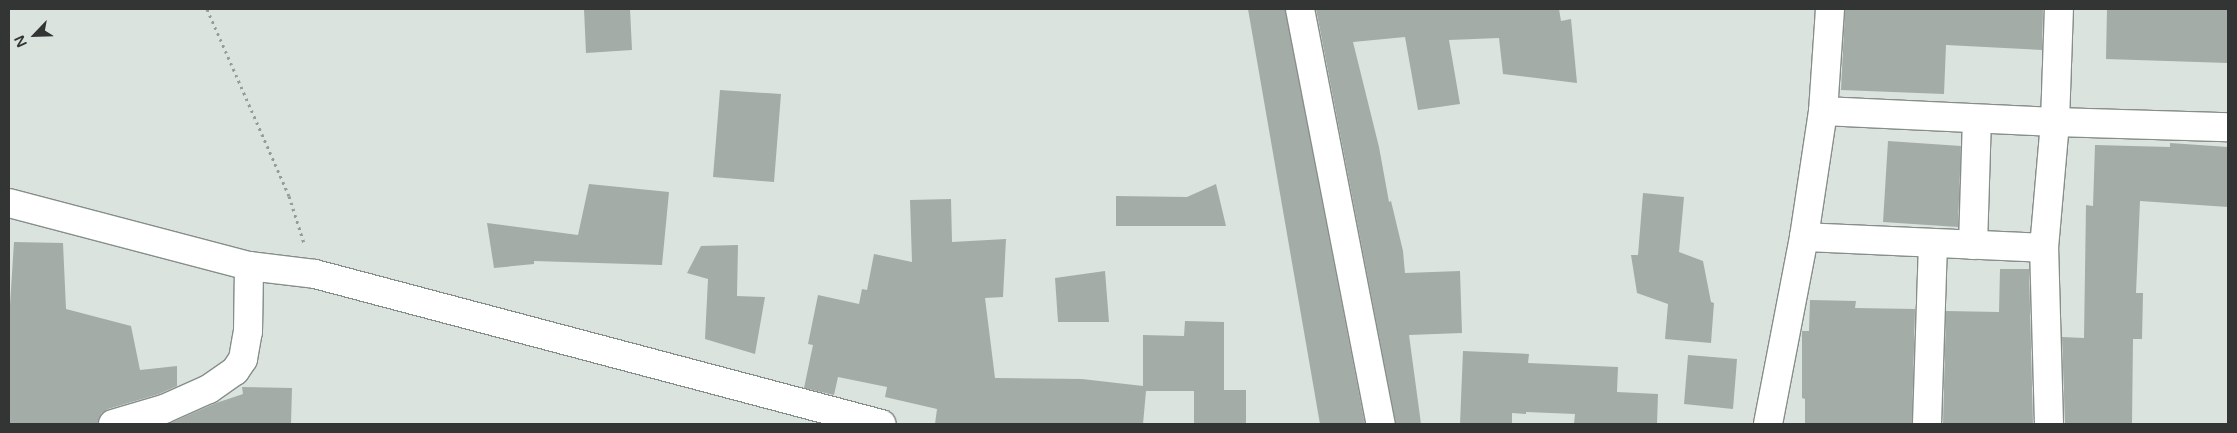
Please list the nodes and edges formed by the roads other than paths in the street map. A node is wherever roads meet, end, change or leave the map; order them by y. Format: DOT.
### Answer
graph roads {
  1 [pos="1300,9"];
  2 [pos="1830,9"];
  3 [pos="2059,9"];
  4 [pos="1823,111"];
  5 [pos="1977,119"];
  6 [pos="2055,122"];
  7 [pos="2228,127"];
  8 [pos="9,202"];
  9 [pos="1804,237"];
  10 [pos="1932,244"];
  11 [pos="1973,245"];
  12 [pos="2044,248"];
  13 [pos="248,266"];
  14 [pos="112,424"];
  15 [pos="881,424"];
  16 [pos="1381,424"];
  17 [pos="1768,424"];
  18 [pos="1927,424"];
  19 [pos="2049,424"];
  1 -- 16 [label="street"];
  2 -- 4 [label="street"];
  3 -- 6 [label="street"];
  4 -- 5 [label="street"];
  4 -- 9 [label="street"];
  5 -- 6 [label="street"];
  5 -- 11 [label="street"];
  6 -- 7 [label="street"];
  6 -- 12 [label="street"];
  8 -- 13 [label="street"];
  9 -- 10 [label="street"];
  9 -- 17 [label="street"];
  10 -- 11 [label="street"];
  10 -- 18 [label="street"];
  11 -- 12 [label="street"];
  12 -- 19 [label="street"];
  13 -- 14 [label="street"];
  13 -- 15 [label="street"];
}
